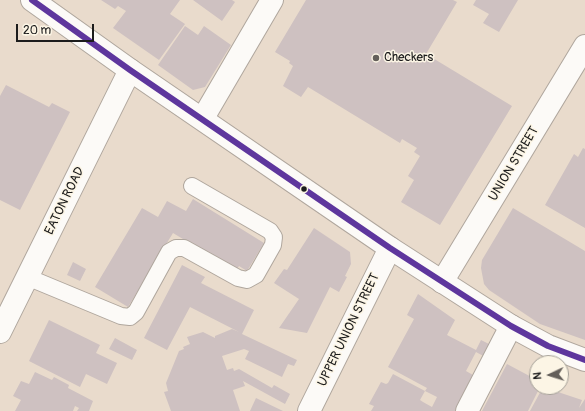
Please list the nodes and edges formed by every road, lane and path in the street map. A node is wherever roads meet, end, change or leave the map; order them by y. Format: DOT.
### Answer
graph roads {
  1 [pos="32,0"];
  2 [pos="272,0"];
  3 [pos="585,46"];
  4 [pos="130,70"];
  5 [pos="202,118"];
  6 [pos="192,186"];
  7 [pos="390,248"];
  8 [pos="27,277"];
  9 [pos="442,282"];
  10 [pos="511,326"];
  11 [pos="0,332"];
  12 [pos="585,360"];
  13 [pos="309,411"];
  14 [pos="468,411"];
  1 -- 4 [label="street"];
  2 -- 5 [label="street"];
  3 -- 9 [label="street, UNION STREET"];
  4 -- 5 [label="street"];
  4 -- 8 [label="street, EATON ROAD"];
  5 -- 7 [label="street"];
  6 -- 8 [label="lane"];
  7 -- 9 [label="street"];
  7 -- 13 [label="street, UPPER UNION STREET"];
  8 -- 11 [label="street, EATON ROAD"];
  9 -- 10 [label="street"];
  10 -- 12 [label="street"];
  10 -- 14 [label="street"];
}
